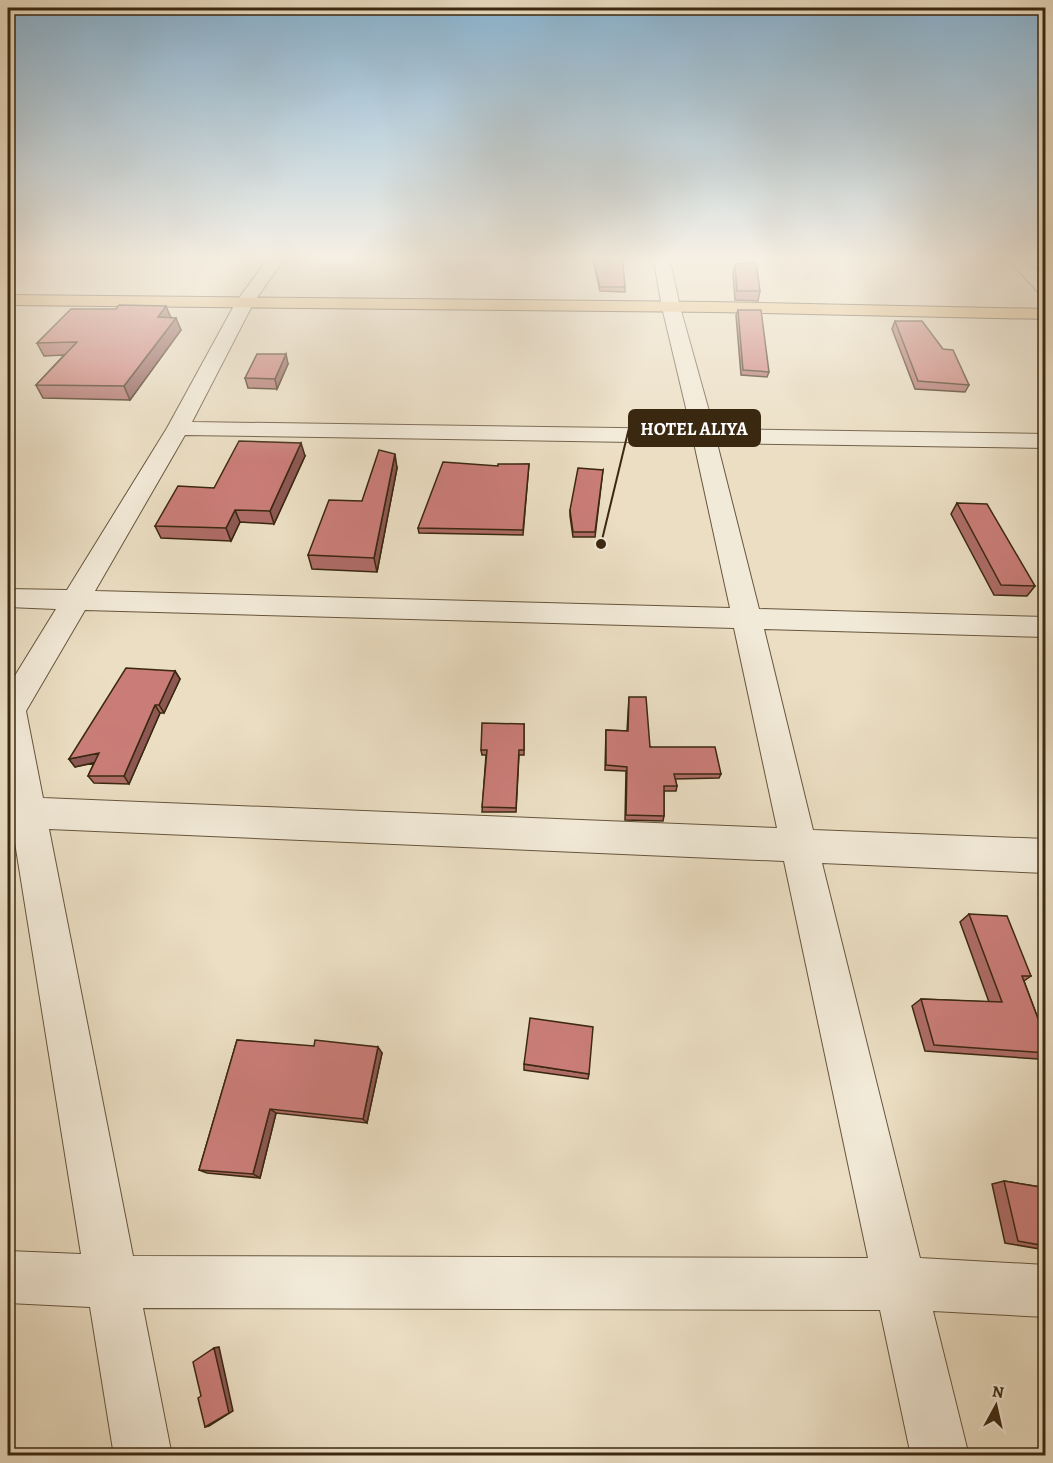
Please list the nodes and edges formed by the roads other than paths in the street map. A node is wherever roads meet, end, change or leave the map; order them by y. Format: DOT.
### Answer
graph roads {
  1 [pos="233,324"];
  2 [pos="675,324"];
  3 [pos="178,428"];
  4 [pos="704,435"];
  5 [pos="1046,441"];
  6 [pos="8,598"];
  7 [pos="74,600"];
  8 [pos="746,620"];
  9 [pos="1046,627"];
  10 [pos="8,709"];
  11 [pos="18,814"];
  12 [pos="798,845"];
  13 [pos="1046,856"];
  14 [pos="8,1277"];
  15 [pos="112,1282"];
  16 [pos="901,1286"];
  17 [pos="1046,1291"];
  18 [pos="143,1455"];
  19 [pos="940,1455"];
  1 -- 3 [label="street"];
  2 -- 4 [label="street"];
  3 -- 4 [label="street"];
  3 -- 7 [label="street"];
  4 -- 5 [label="street"];
  4 -- 8 [label="street"];
  6 -- 7 [label="street"];
  7 -- 8 [label="street"];
  7 -- 10 [label="street"];
  8 -- 9 [label="street"];
  8 -- 12 [label="street"];
  10 -- 11 [label="street"];
  11 -- 12 [label="street"];
  11 -- 15 [label="street"];
  12 -- 13 [label="street"];
  12 -- 16 [label="street"];
  14 -- 15 [label="street"];
  15 -- 16 [label="street"];
  15 -- 18 [label="street"];
  16 -- 17 [label="street"];
  16 -- 19 [label="street"];
}
